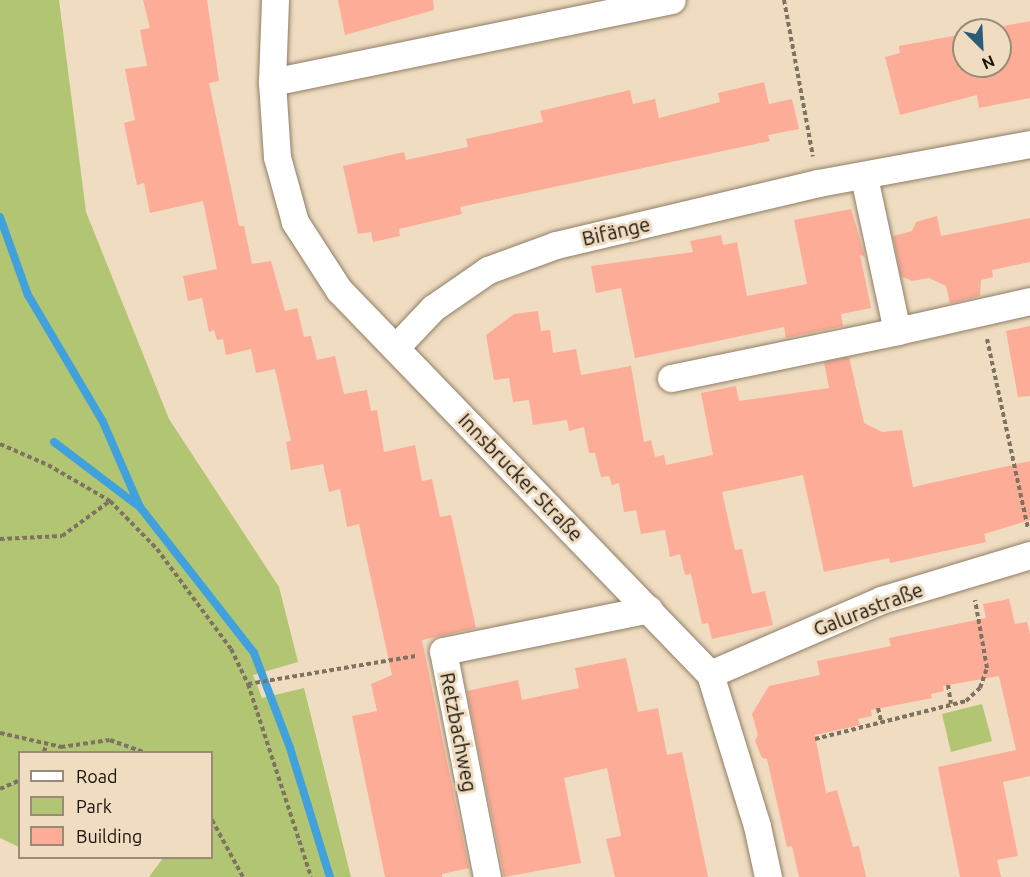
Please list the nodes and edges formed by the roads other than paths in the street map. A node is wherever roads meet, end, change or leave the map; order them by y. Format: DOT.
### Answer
graph roads {
  1 [pos="275,0"];
  2 [pos="672,0"];
  3 [pos="272,82"];
  4 [pos="1030,144"];
  5 [pos="864,177"];
  6 [pos="1030,302"];
  7 [pos="897,331"];
  8 [pos="396,347"];
  9 [pos="671,378"];
  10 [pos="1030,555"];
  11 [pos="649,609"];
  12 [pos="710,674"];
  13 [pos="487,877"];
  14 [pos="768,877"];
  1 -- 3 [label="street, Innsbrucker Straße"];
  2 -- 3 [label="street"];
  3 -- 8 [label="street, Innsbrucker Straße"];
  4 -- 5 [label="street, Bifänge"];
  5 -- 7 [label="street"];
  5 -- 8 [label="street, Bifänge"];
  6 -- 7 [label="street"];
  7 -- 9 [label="street"];
  8 -- 11 [label="street, Innsbrucker Straße"];
  10 -- 12 [label="street, Galurastraße"];
  11 -- 12 [label="street, Innsbrucker Straße"];
  11 -- 13 [label="street, Retzbachweg"];
  12 -- 14 [label="street, Innsbrucker Straße"];
}
